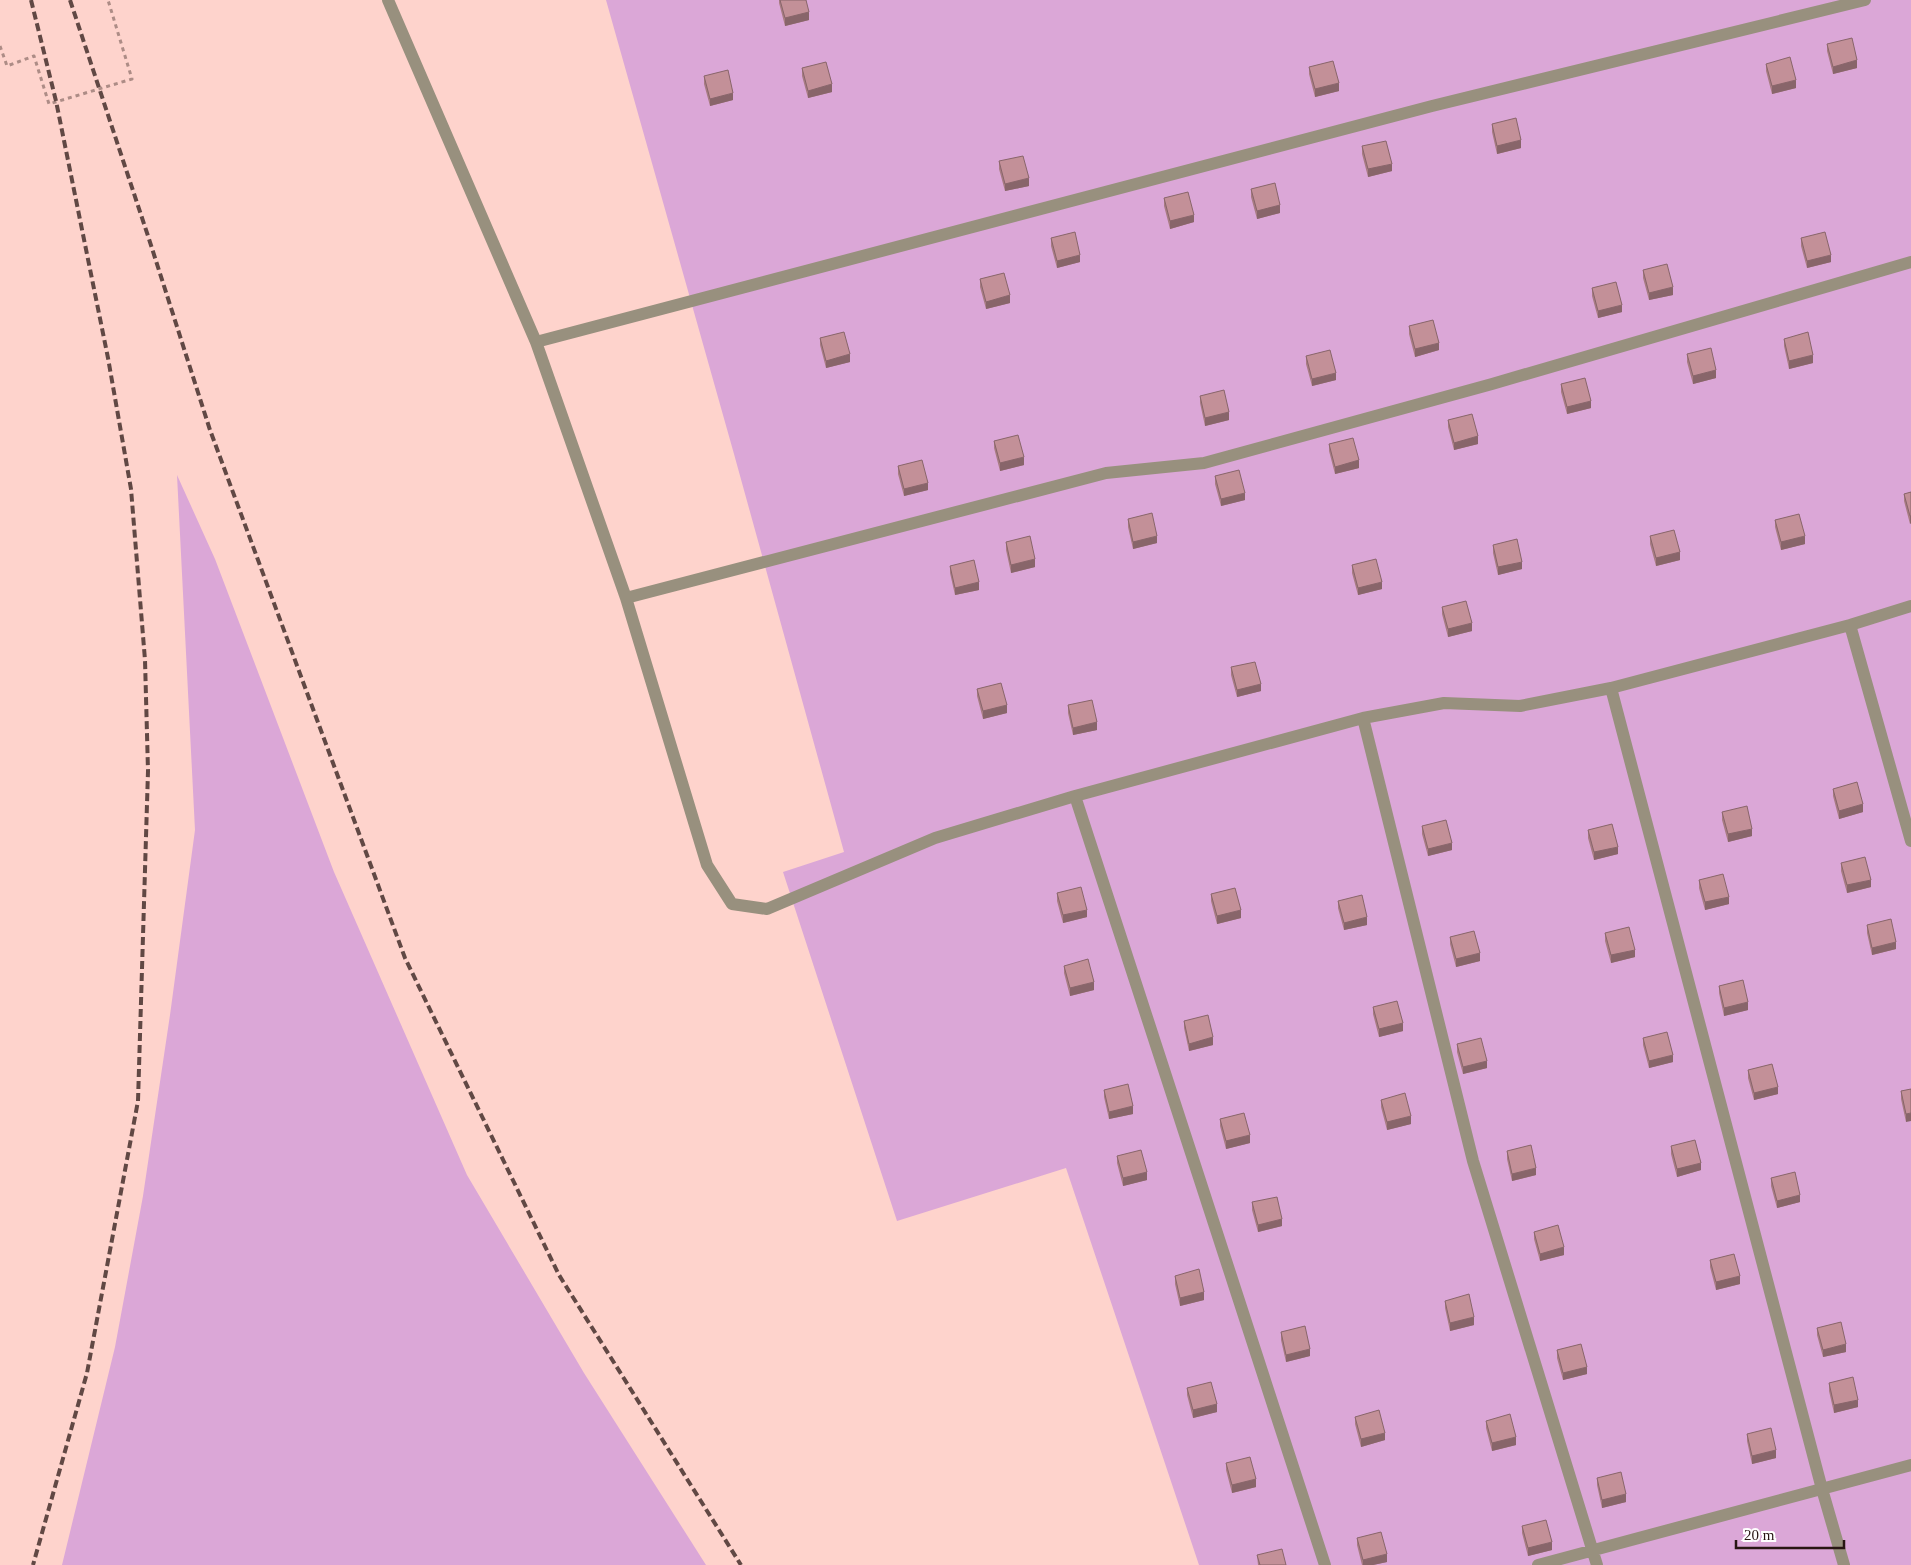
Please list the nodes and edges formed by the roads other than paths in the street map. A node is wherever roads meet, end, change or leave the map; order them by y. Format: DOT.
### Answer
graph roads {
  1 [pos="388,0"];
  2 [pos="1865,0"];
  3 [pos="1911,262"];
  4 [pos="536,342"];
  5 [pos="626,598"];
  6 [pos="1911,606"];
  7 [pos="1850,625"];
  8 [pos="1611,688"];
  9 [pos="1363,718"];
  10 [pos="1075,796"];
  11 [pos="1911,841"];
  12 [pos="1911,1465"];
  13 [pos="1822,1489"];
  14 [pos="1593,1552"];
  15 [pos="1325,1565"];
  16 [pos="1538,1565"];
  17 [pos="1597,1565"];
  18 [pos="1844,1565"];
  1 -- 4 [label="lane"];
  2 -- 4 [label="lane"];
  3 -- 5 [label="lane"];
  4 -- 5 [label="lane"];
  5 -- 10 [label="lane"];
  6 -- 7 [label="lane"];
  7 -- 8 [label="lane"];
  7 -- 11 [label="lane"];
  8 -- 9 [label="lane"];
  8 -- 13 [label="lane"];
  9 -- 10 [label="lane"];
  9 -- 14 [label="lane"];
  10 -- 15 [label="lane"];
  12 -- 13 [label="lane"];
  13 -- 14 [label="lane"];
  13 -- 18 [label="lane"];
  14 -- 16 [label="lane"];
  14 -- 17 [label="lane"];
}
